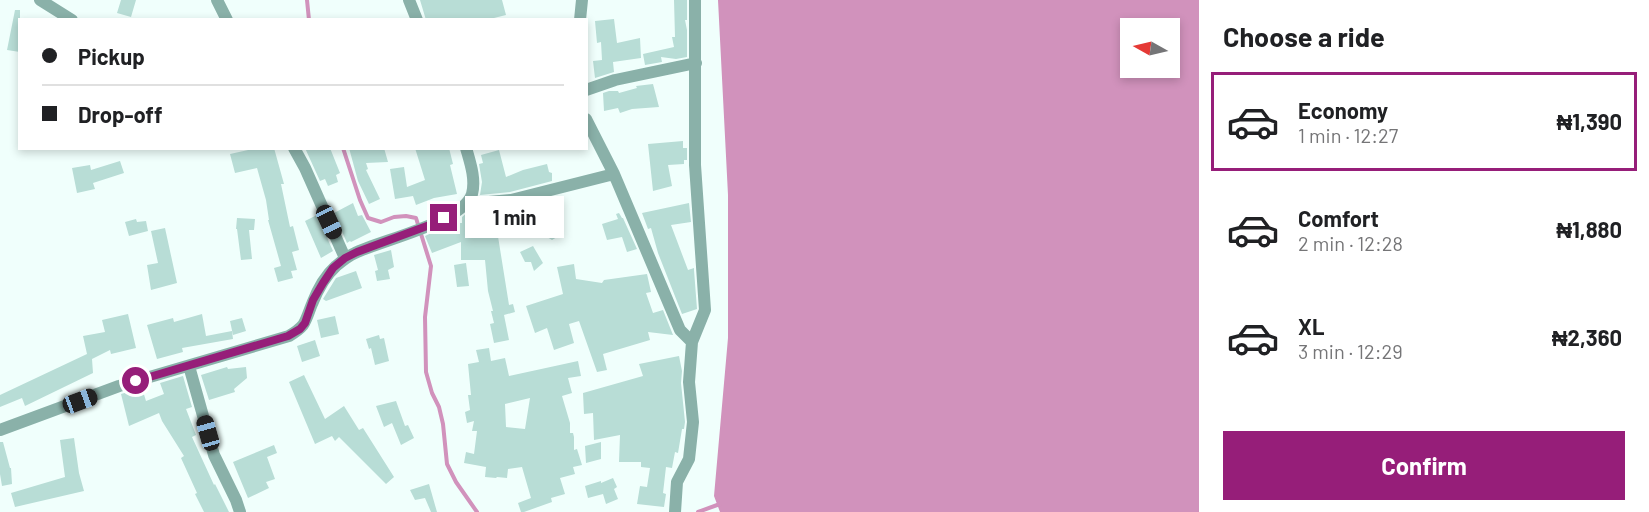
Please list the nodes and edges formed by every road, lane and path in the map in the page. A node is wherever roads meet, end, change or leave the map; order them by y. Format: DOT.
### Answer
graph roads {
  1 [pos="40,0"];
  2 [pos="217,0"];
  3 [pos="409,0"];
  4 [pos="582,0"];
  5 [pos="695,0"];
  6 [pos="69,18"];
  7 [pos="226,18"];
  8 [pos="416,18"];
  9 [pos="580,18"];
  10 [pos="696,63"];
  11 [pos="588,89"];
  12 [pos="588,123"];
  13 [pos="295,150"];
  14 [pos="469,150"];
  15 [pos="614,174"];
  16 [pos="467,204"];
  17 [pos="345,258"];
  18 [pos="692,342"];
  19 [pos="189,366"];
  20 [pos="0,430"];
  21 [pos="240,512"];
  22 [pos="675,512"];
  1 -- 6 [label="street"];
  2 -- 7 [label="street"];
  3 -- 8 [label="street"];
  4 -- 9 [label="street"];
  5 -- 10 [label="street"];
  10 -- 11 [label="street"];
  10 -- 18 [label="street"];
  12 -- 15 [label="street"];
  13 -- 17 [label="street"];
  14 -- 16 [label="street"];
  15 -- 16 [label="street"];
  15 -- 18 [label="street"];
  16 -- 17 [label="street"];
  17 -- 19 [label="street"];
  18 -- 22 [label="street"];
  19 -- 20 [label="street"];
  19 -- 21 [label="street"];
}
